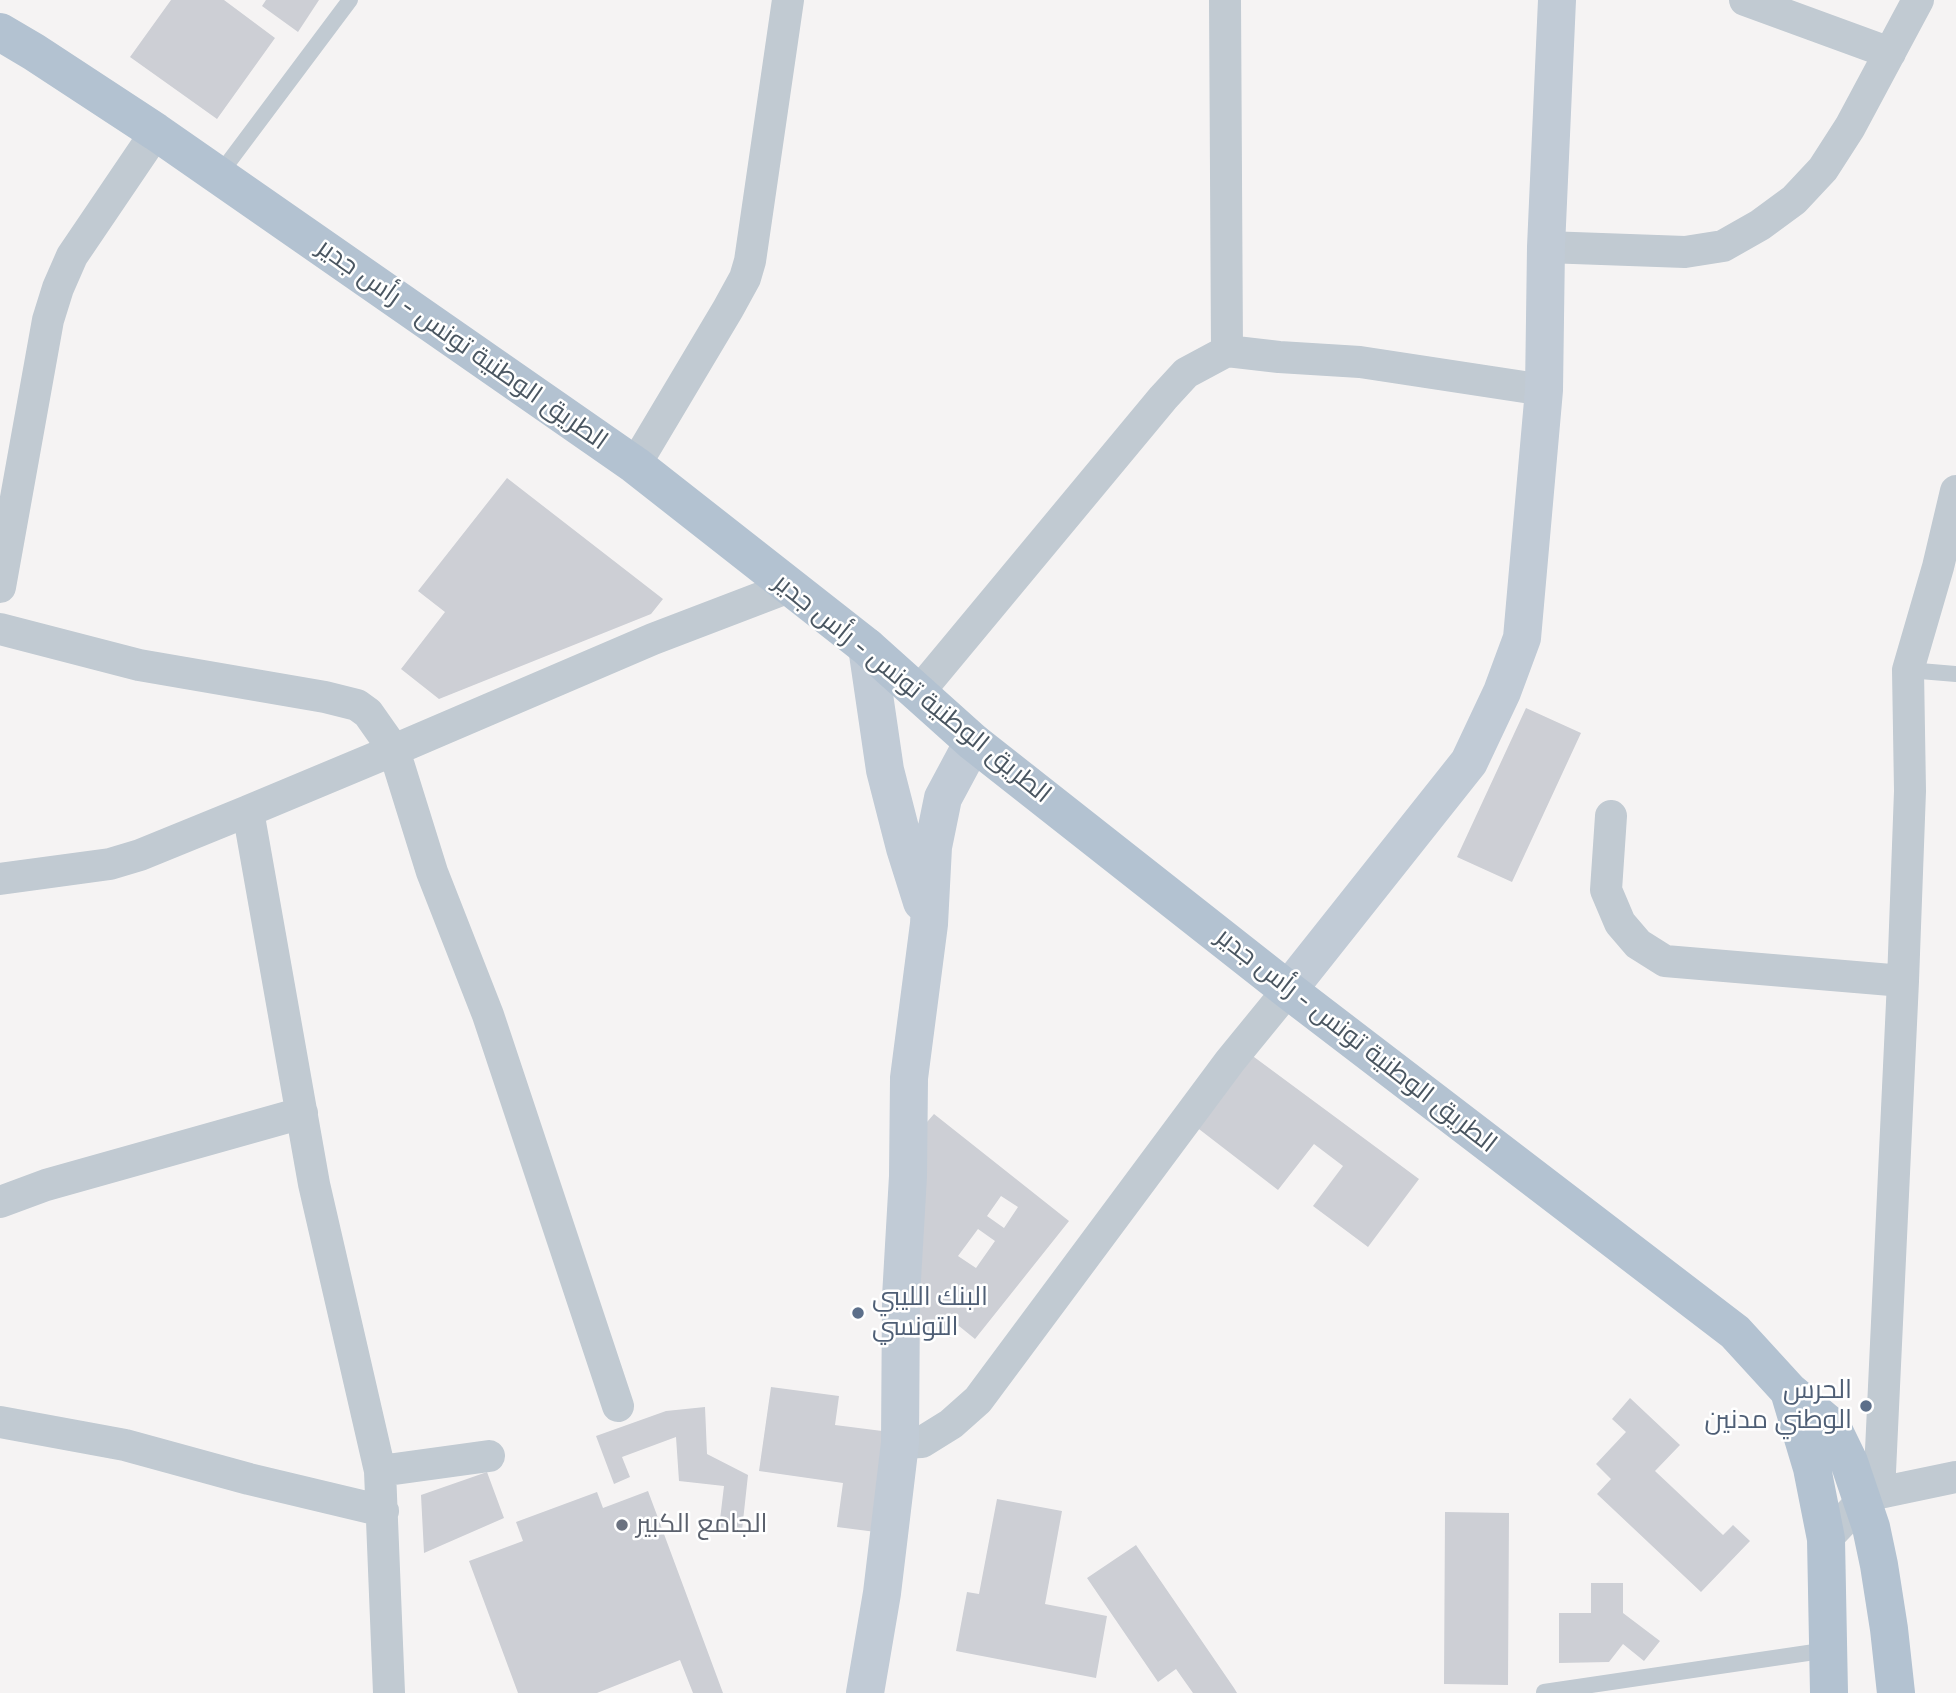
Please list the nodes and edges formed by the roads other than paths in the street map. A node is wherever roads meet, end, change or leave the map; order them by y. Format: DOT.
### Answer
graph roads {
  1 [pos="350,0"];
  2 [pos="789,0"];
  3 [pos="1225,0"];
  4 [pos="1557,0"];
  5 [pos="1745,0"];
  6 [pos="1918,0"];
  7 [pos="0,32"];
  8 [pos="1890,53"];
  9 [pos="156,132"];
  10 [pos="219,175"];
  11 [pos="1546,247"];
  12 [pos="1227,351"];
  13 [pos="1544,390"];
  14 [pos="635,466"];
  15 [pos="1956,491"];
  16 [pos="1947,572"];
  17 [pos="0,587"];
  18 [pos="789,587"];
  19 [pos="0,629"];
  20 [pos="867,647"];
  21 [pos="1908,670"];
  22 [pos="1956,674"];
  23 [pos="918,693"];
  24 [pos="973,743"];
  25 [pos="394,750"];
  26 [pos="248,811"];
  27 [pos="1611,816"];
  28 [pos="0,879"];
  29 [pos="929,925"];
  30 [pos="1903,981"];
  31 [pos="1287,990"];
  32 [pos="302,1113"];
  33 [pos="0,1202"];
  34 [pos="1789,1391"];
  35 [pos="618,1406"];
  36 [pos="0,1422"];
  37 [pos="900,1443"];
  38 [pos="489,1456"];
  39 [pos="380,1471"];
  40 [pos="1956,1477"];
  41 [pos="1871,1497"];
  42 [pos="383,1511"];
  43 [pos="1826,1539"];
  44 [pos="1828,1650"];
  45 [pos="1544,1692"];
  46 [pos="389,1693"];
  47 [pos="865,1693"];
  48 [pos="1829,1693"];
  49 [pos="1896,1693"];
  1 -- 10 [label="lane"];
  2 -- 14 [label="street"];
  3 -- 12 [label="street"];
  4 -- 11 [label="street"];
  5 -- 8 [label="street"];
  6 -- 8 [label="street"];
  7 -- 9 [label="main road, الطريق الوطنية تونس - رأس جدير"];
  8 -- 11 [label="street"];
  9 -- 10 [label="main road, الطريق الوطنية تونس - رأس جدير"];
  9 -- 17 [label="street"];
  10 -- 14 [label="main road, الطريق الوطنية تونس - رأس جدير"];
  11 -- 13 [label="street"];
  12 -- 13 [label="street"];
  12 -- 23 [label="street"];
  13 -- 31 [label="street"];
  14 -- 18 [label="main road, الطريق الوطنية تونس - رأس جدير"];
  15 -- 16 [label="street"];
  16 -- 21 [label="street"];
  18 -- 20 [label="main road, الطريق الوطنية تونس - رأس جدير"];
  18 -- 25 [label="street"];
  19 -- 25 [label="street"];
  20 -- 23 [label="main road, الطريق الوطنية تونس - رأس جدير"];
  20 -- 29 [label="street"];
  21 -- 22 [label="lane"];
  21 -- 30 [label="street"];
  23 -- 24 [label="main road, الطريق الوطنية تونس - رأس جدير"];
  24 -- 29 [label="street"];
  24 -- 31 [label="main road, الطريق الوطنية تونس - رأس جدير"];
  25 -- 26 [label="street"];
  25 -- 35 [label="street"];
  26 -- 28 [label="street"];
  26 -- 32 [label="street"];
  27 -- 30 [label="street"];
  29 -- 37 [label="street"];
  30 -- 41 [label="street"];
  31 -- 34 [label="main road, الطريق الوطنية تونس - رأس جدير"];
  31 -- 37 [label="street"];
  32 -- 33 [label="street"];
  32 -- 39 [label="street"];
  34 -- 41 [label="main road, الطريق الوطنية تونس - رأس جدير"];
  34 -- 43 [label="main road, الطريق الوطنية تونس - رأس جدير"];
  36 -- 42 [label="street"];
  37 -- 47 [label="street"];
  38 -- 39 [label="street"];
  39 -- 42 [label="street"];
  40 -- 41 [label="street"];
  41 -- 43 [label="street"];
  41 -- 49 [label="main road, الطريق الوطنية تونس - رأس جدير"];
  42 -- 46 [label="street"];
  43 -- 44 [label="main road, الطريق الوطنية تونس - رأس جدير"];
  44 -- 45 [label="lane"];
  44 -- 48 [label="main road, الطريق الوطنية تونس - رأس جدير"];
}
